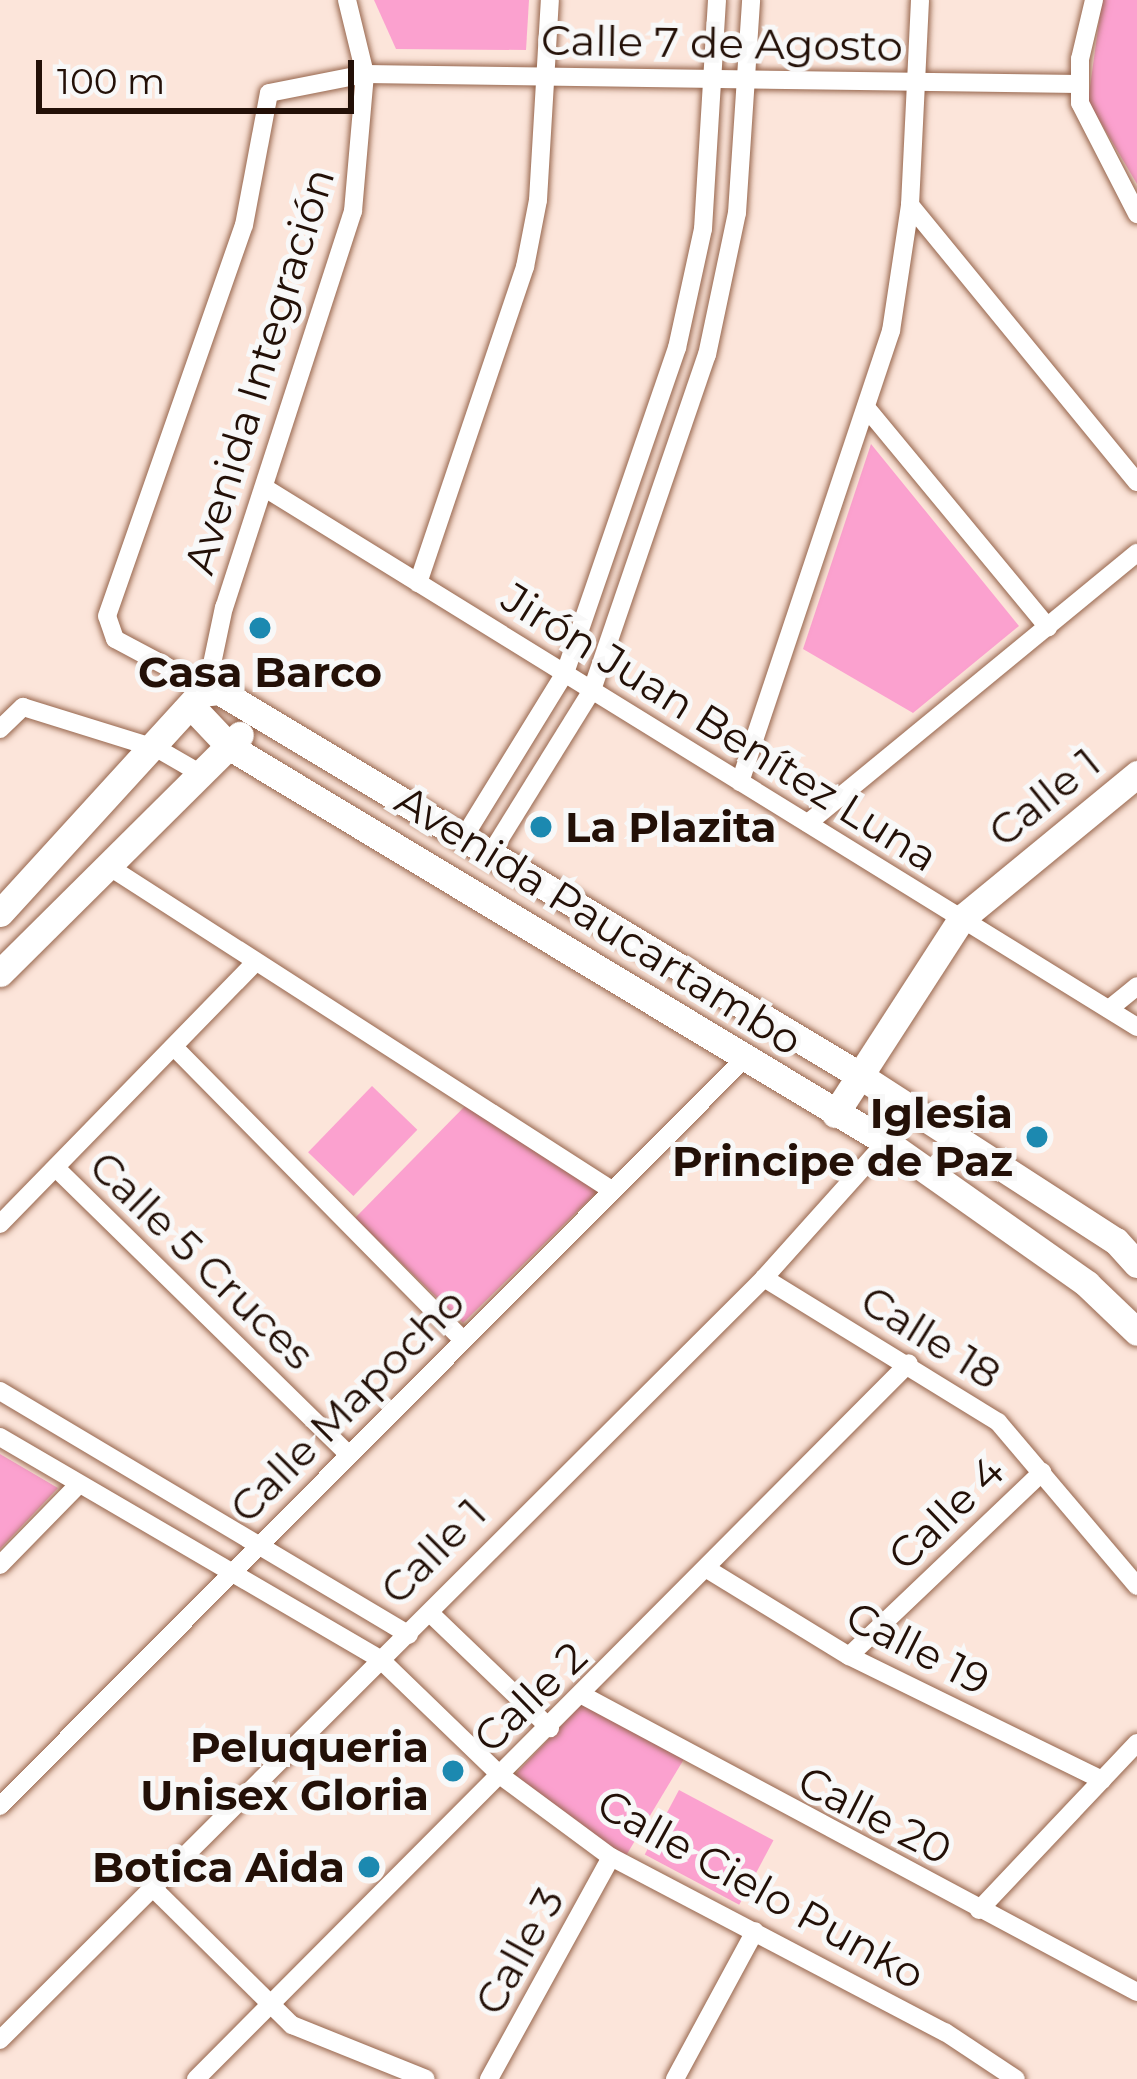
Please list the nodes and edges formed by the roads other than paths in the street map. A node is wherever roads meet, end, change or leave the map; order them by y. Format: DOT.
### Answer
graph roads {
  1 [pos="347,0"];
  2 [pos="550,0"];
  3 [pos="717,0"];
  4 [pos="751,0"];
  5 [pos="920,0"];
  6 [pos="1094,0"];
  7 [pos="365,74"];
  8 [pos="546,76"];
  9 [pos="712,79"];
  10 [pos="746,79"];
  11 [pos="914,82"];
  12 [pos="1078,84"];
  13 [pos="910,205"];
  14 [pos="1135,206"];
  15 [pos="869,411"];
  16 [pos="1137,482"];
  17 [pos="265,488"];
  18 [pos="1137,553"];
  19 [pos="418,583"];
  20 [pos="1048,627"];
  21 [pos="565,673"];
  22 [pos="592,690"];
  23 [pos="200,698"];
  24 [pos="250,708"];
  25 [pos="0,729"];
  26 [pos="230,747"];
  27 [pos="158,749"];
  28 [pos="1137,774"];
  29 [pos="203,775"];
  30 [pos="740,782"];
  31 [pos="808,823"];
  32 [pos="464,837"];
  33 [pos="491,853"];
  34 [pos="105,864"];
  35 [pos="0,913"];
  36 [pos="962,918"];
  37 [pos="255,963"];
  38 [pos="0,973"];
  39 [pos="1137,986"];
  40 [pos="1109,1009"];
  41 [pos="1137,1027"];
  42 [pos="174,1047"];
  43 [pos="746,1058"];
  44 [pos="859,1075"];
  45 [pos="901,1102"];
  46 [pos="835,1114"];
  47 [pos="886,1142"];
  48 [pos="56,1168"];
  49 [pos="613,1191"];
  50 [pos="0,1224"];
  51 [pos="1137,1264"];
  52 [pos="764,1278"];
  53 [pos="1137,1332"];
  54 [pos="464,1340"];
  55 [pos="910,1363"];
  56 [pos="0,1390"];
  57 [pos="0,1438"];
  58 [pos="349,1455"];
  59 [pos="1042,1472"];
  60 [pos="78,1485"];
  61 [pos="257,1544"];
  62 [pos="0,1565"];
  63 [pos="707,1570"];
  64 [pos="232,1571"];
  65 [pos="1137,1586"];
  66 [pos="430,1614"];
  67 [pos="410,1635"];
  68 [pos="849,1656"];
  69 [pos="382,1660"];
  70 [pos="584,1696"];
  71 [pos="550,1729"];
  72 [pos="1137,1743"];
  73 [pos="500,1775"];
  74 [pos="1102,1780"];
  75 [pos="0,1806"];
  76 [pos="611,1857"];
  77 [pos="154,1888"];
  78 [pos="979,1910"];
  79 [pos="755,1931"];
  80 [pos="1137,1992"];
  81 [pos="272,2005"];
  82 [pos="0,2040"];
  83 [pos="677,2078"];
  84 [pos="196,2079"];
  85 [pos="426,2079"];
  86 [pos="489,2079"];
  87 [pos="1016,2079"];
  1 -- 7 [label="street, Avenida Integración"];
  2 -- 8 [label="street"];
  3 -- 9 [label="street"];
  4 -- 10 [label="street"];
  5 -- 11 [label="street"];
  6 -- 12 [label="street"];
  7 -- 8 [label="street, Calle 7 de Agosto"];
  7 -- 17 [label="street, Avenida Integración"];
  7 -- 23 [label="street, Calle 7 de Agosto"];
  8 -- 9 [label="street, Calle 7 de Agosto"];
  8 -- 19 [label="street"];
  9 -- 10 [label="street, Calle 7 de Agosto"];
  9 -- 21 [label="street"];
  10 -- 11 [label="street, Calle 7 de Agosto"];
  10 -- 22 [label="street"];
  11 -- 12 [label="street, Calle 7 de Agosto"];
  11 -- 13 [label="street"];
  12 -- 14 [label="street"];
  13 -- 15 [label="street"];
  13 -- 16 [label="street"];
  15 -- 20 [label="street"];
  15 -- 30 [label="street"];
  17 -- 19 [label="street, Jirón Juan Benítez Luna"];
  17 -- 23 [label="street, Avenida Integración"];
  18 -- 20 [label="street"];
  19 -- 21 [label="street, Jirón Juan Benítez Luna"];
  20 -- 31 [label="street"];
  21 -- 22 [label="street, Jirón Juan Benítez Luna"];
  21 -- 32 [label="street"];
  22 -- 30 [label="street, Jirón Juan Benítez Luna"];
  22 -- 33 [label="street"];
  23 -- 24 [label="main road, Avenida Paucartambo"];
  23 -- 26 [label="main road, Avenida Paucartambo"];
  23 -- 27 [label="main road"];
  24 -- 26 [label="main road"];
  24 -- 32 [label="main road, Avenida Paucartambo"];
  25 -- 27 [label="street"];
  26 -- 29 [label="main road"];
  26 -- 43 [label="main road, Avenida Paucartambo"];
  27 -- 29 [label="street"];
  27 -- 35 [label="main road"];
  28 -- 36 [label="main road, Calle 1"];
  29 -- 34 [label="main road"];
  30 -- 31 [label="street, Jirón Juan Benítez Luna"];
  31 -- 36 [label="street, Jirón Juan Benítez Luna"];
  32 -- 33 [label="main road, Avenida Paucartambo"];
  33 -- 44 [label="main road, Avenida Paucartambo"];
  34 -- 37 [label="street"];
  34 -- 38 [label="main road"];
  36 -- 40 [label="street, Jirón Juan Benítez Luna"];
  36 -- 44 [label="main road, Calle 1"];
  37 -- 42 [label="street"];
  37 -- 49 [label="street"];
  39 -- 40 [label="street"];
  40 -- 41 [label="street, Jirón Juan Benítez Luna"];
  42 -- 48 [label="street"];
  42 -- 54 [label="street"];
  43 -- 46 [label="main road, Avenida Paucartambo"];
  43 -- 49 [label="street, Calle Mapocho"];
  44 -- 45 [label="main road, Avenida Paucartambo"];
  44 -- 46 [label="main road, Calle 1"];
  45 -- 47 [label="street, Calle 1"];
  45 -- 51 [label="main road, Avenida Paucartambo"];
  46 -- 47 [label="main road, Avenida Paucartambo"];
  47 -- 52 [label="street, Calle 1"];
  47 -- 53 [label="main road, Avenida Paucartambo"];
  48 -- 50 [label="street"];
  48 -- 58 [label="street, Calle 5 Cruces"];
  49 -- 54 [label="street, Calle Mapocho"];
  52 -- 55 [label="street, Calle 18"];
  52 -- 66 [label="street, Calle 1"];
  54 -- 58 [label="street, Calle Mapocho"];
  55 -- 59 [label="street, Calle 18"];
  55 -- 63 [label="street, Calle 2"];
  56 -- 61 [label="street"];
  57 -- 60 [label="street, Calle Cielo Punko"];
  58 -- 61 [label="street, Calle Mapocho"];
  59 -- 65 [label="street, Calle 18"];
  59 -- 68 [label="street, Calle 4"];
  60 -- 62 [label="street"];
  60 -- 64 [label="street, Calle Cielo Punko"];
  61 -- 64 [label="street, Calle Mapocho"];
  61 -- 67 [label="street"];
  63 -- 68 [label="street, Calle 19"];
  63 -- 70 [label="street, Calle 2"];
  64 -- 69 [label="street, Calle Cielo Punko"];
  64 -- 75 [label="street, Calle Mapocho"];
  66 -- 67 [label="street, Calle 1"];
  66 -- 71 [label="street"];
  67 -- 69 [label="street, Calle 1"];
  68 -- 74 [label="street, Calle 19"];
  69 -- 73 [label="street, Calle Cielo Punko"];
  69 -- 77 [label="street, Calle 1"];
  70 -- 71 [label="street, Calle 2"];
  70 -- 78 [label="street, Calle 20"];
  71 -- 73 [label="street, Calle 2"];
  72 -- 74 [label="street"];
  73 -- 76 [label="street, Calle Cielo Punko"];
  73 -- 81 [label="street, Calle 2"];
  74 -- 78 [label="street"];
  76 -- 79 [label="street, Calle Cielo Punko"];
  76 -- 86 [label="street, Calle 3"];
  77 -- 81 [label="street"];
  77 -- 82 [label="street, Calle 1"];
  78 -- 80 [label="street, Calle 20"];
  79 -- 83 [label="street"];
  79 -- 87 [label="street, Calle Cielo Punko"];
  81 -- 84 [label="street, Calle 2"];
  81 -- 85 [label="street"];
}
